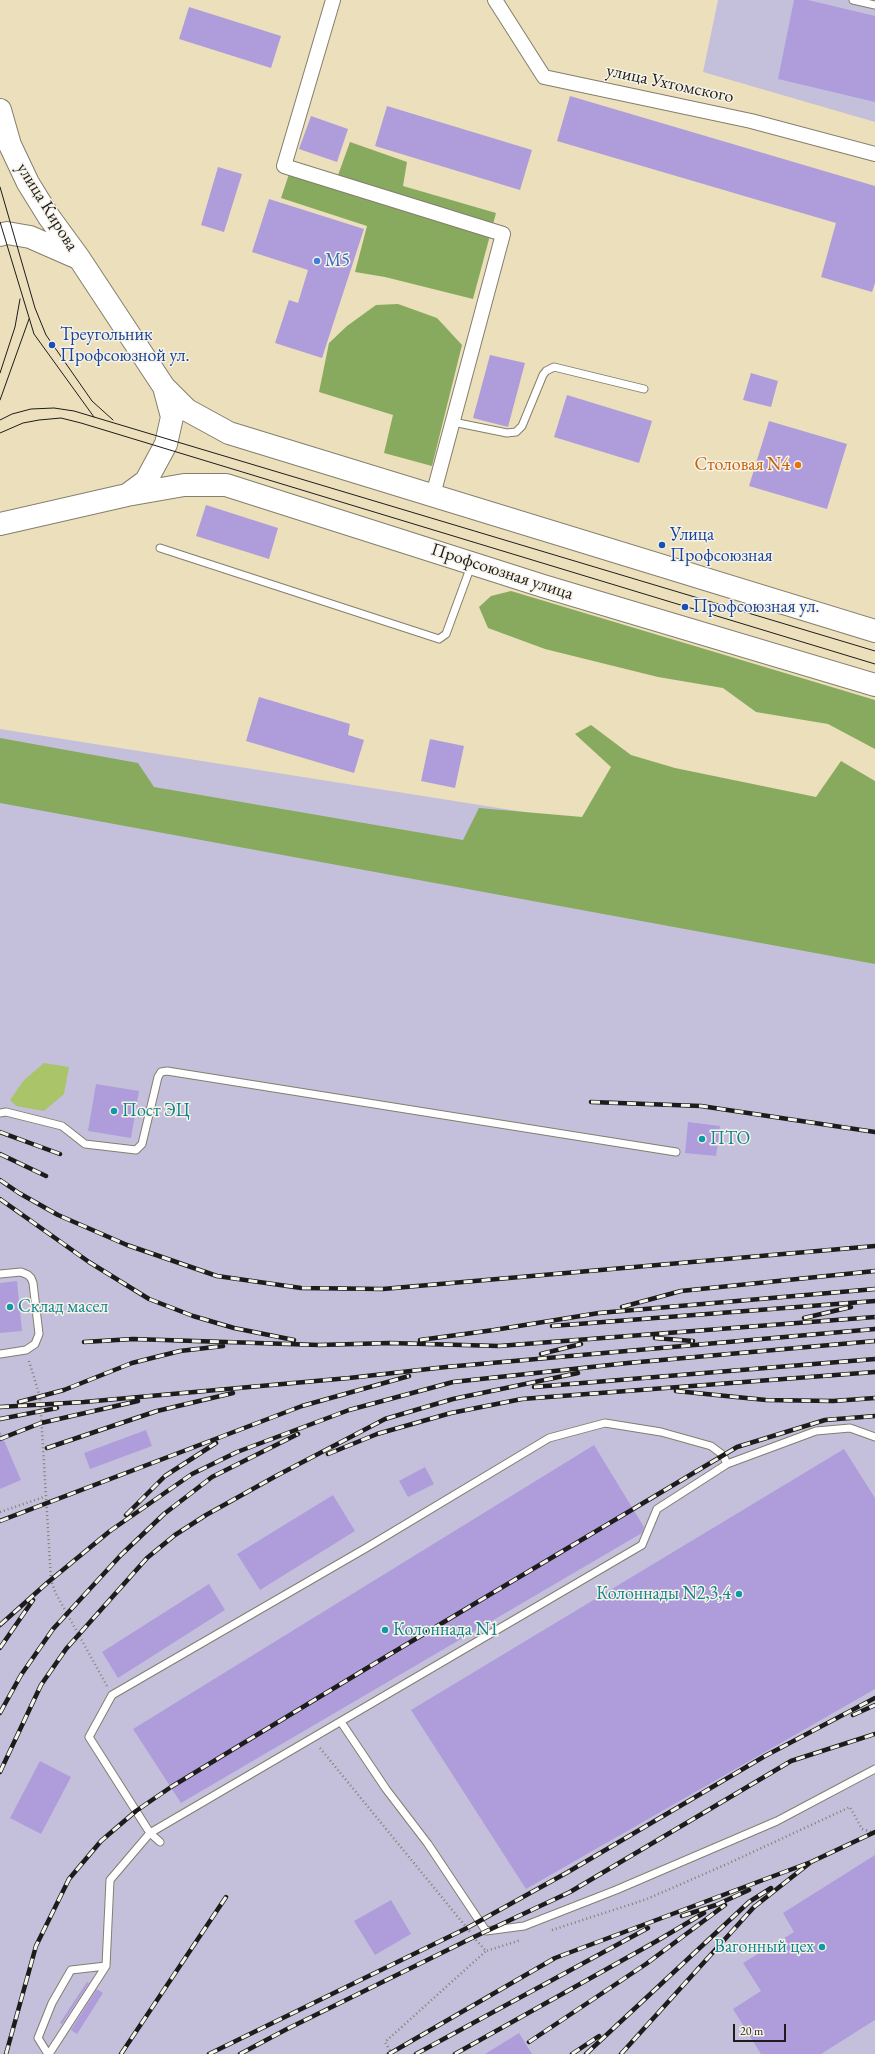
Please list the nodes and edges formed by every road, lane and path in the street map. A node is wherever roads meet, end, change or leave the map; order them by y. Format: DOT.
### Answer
graph roads {
  1 [pos="333,0"];
  2 [pos="495,0"];
  3 [pos="853,0"];
  4 [pos="875,5"];
  5 [pos="0,110"];
  6 [pos="875,154"];
  7 [pos="0,235"];
  8 [pos="79,258"];
  9 [pos="164,388"];
  10 [pos="644,389"];
  11 [pos="452,422"];
  12 [pos="127,495"];
  13 [pos="433,495"];
  14 [pos="0,524"];
  15 [pos="160,548"];
  16 [pos="473,563"];
  17 [pos="875,631"];
  18 [pos="875,685"];
  19 [pos="0,1113"];
  20 [pos="676,1152"];
  21 [pos="0,1274"];
  22 [pos="26,1350"];
  23 [pos="0,1354"];
  24 [pos="875,1437"];
  25 [pos="727,1464"];
  26 [pos="44,1496"];
  27 [pos="0,1512"];
  28 [pos="112,1695"];
  29 [pos="341,1722"];
  30 [pos="317,1744"];
  31 [pos="875,1769"];
  32 [pos="150,1833"];
  33 [pos="875,1833"];
  34 [pos="160,1842"];
  35 [pos="551,1930"];
  36 [pos="522,1940"];
  37 [pos="486,1952"];
  38 [pos="106,1966"];
  39 [pos="49,2054"];
  40 [pos="392,2054"];
  1 -- 11 [label="street"];
  2 -- 6 [label="street, улица Ухтомского"];
  3 -- 4 [label="lane"];
  5 -- 8 [label="main road, улица Кирова"];
  7 -- 8 [label="main road"];
  8 -- 9 [label="main road, улица Кирова"];
  9 -- 12 [label="main road"];
  9 -- 13 [label="main road"];
  10 -- 11 [label="lane"];
  11 -- 13 [label="street"];
  12 -- 14 [label="main road, Профсоюзная улица"];
  12 -- 16 [label="main road, Профсоюзная улица"];
  13 -- 17 [label="main road"];
  15 -- 16 [label="lane"];
  16 -- 18 [label="main road, Профсоюзная улица"];
  19 -- 20 [label="lane"];
  21 -- 22 [label="lane"];
  22 -- 23 [label="lane"];
  22 -- 26 [label="path"];
  24 -- 25 [label="lane"];
  25 -- 28 [label="lane"];
  25 -- 29 [label="lane"];
  26 -- 27 [label="path"];
  26 -- 28 [label="path"];
  28 -- 32 [label="lane"];
  29 -- 31 [label="lane"];
  29 -- 32 [label="lane"];
  30 -- 37 [label="path"];
  32 -- 34 [label="lane"];
  32 -- 38 [label="lane"];
  33 -- 35 [label="path"];
  36 -- 37 [label="path"];
  37 -- 40 [label="path"];
  38 -- 39 [label="lane"];
  38 -- 39 [label="lane"];
}
